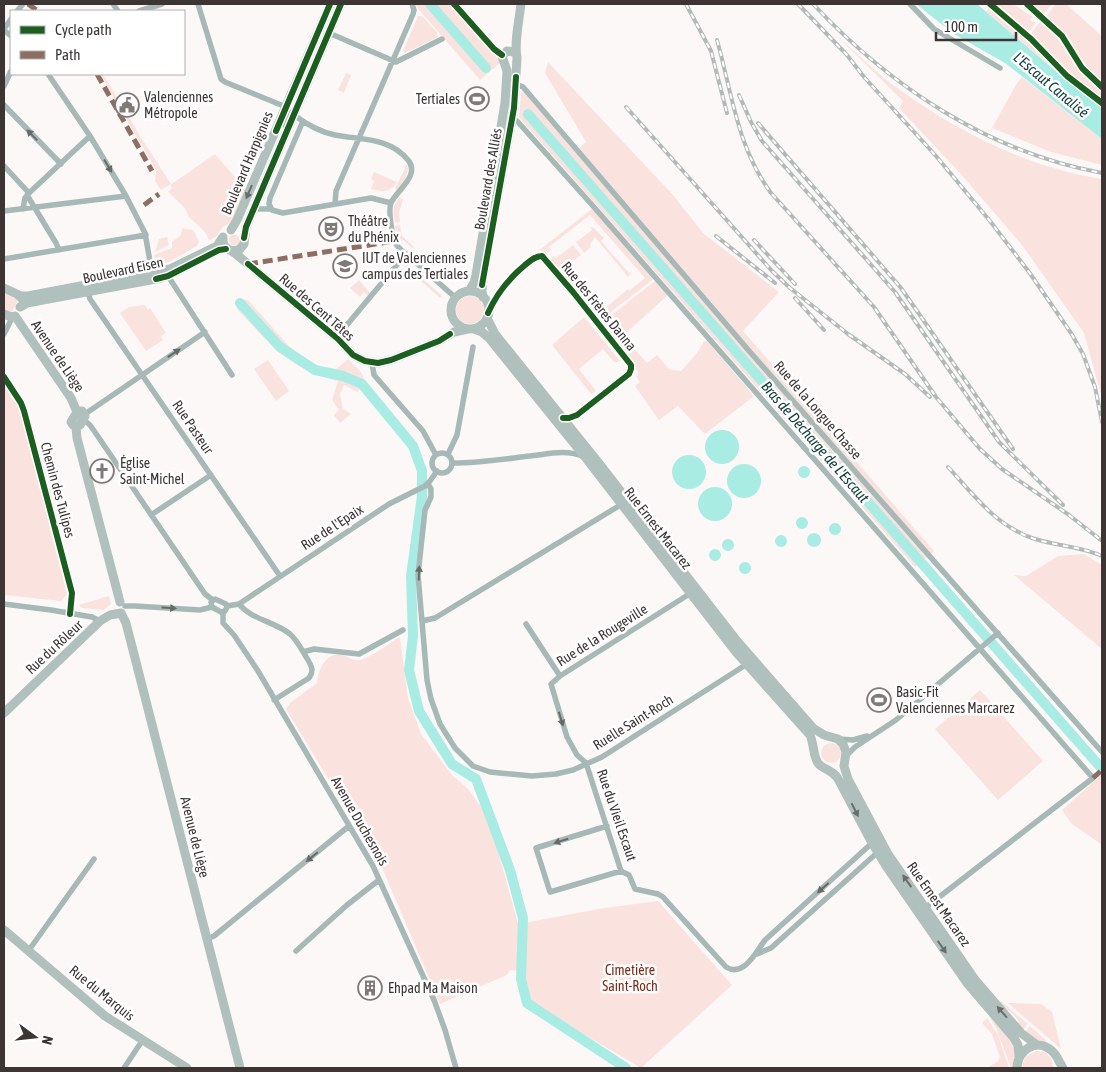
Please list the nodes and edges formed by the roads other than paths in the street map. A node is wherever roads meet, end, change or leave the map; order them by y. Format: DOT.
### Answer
graph roads {
  1 [pos="162,4"];
  2 [pos="198,4"];
  3 [pos="330,4"];
  4 [pos="341,4"];
  5 [pos="412,4"];
  6 [pos="454,4"];
  7 [pos="521,4"];
  8 [pos="910,4"];
  9 [pos="142,10"];
  10 [pos="329,33"];
  11 [pos="442,39"];
  12 [pos="516,56"];
  13 [pos="504,60"];
  14 [pos="392,61"];
  15 [pos="1000,68"];
  16 [pos="10,73"];
  17 [pos="49,75"];
  18 [pos="516,84"];
  19 [pos="4,86"];
  20 [pos="4,105"];
  21 [pos="286,107"];
  22 [pos="294,115"];
  23 [pos="512,118"];
  24 [pos="303,121"];
  25 [pos="286,132"];
  26 [pos="90,136"];
  27 [pos="359,138"];
  28 [pos="61,164"];
  29 [pos="4,166"];
  30 [pos="28,194"];
  31 [pos="126,196"];
  32 [pos="391,203"];
  33 [pos="335,204"];
  34 [pos="35,208"];
  35 [pos="22,209"];
  36 [pos="254,209"];
  37 [pos="271,209"];
  38 [pos="4,211"];
  39 [pos="231,230"];
  40 [pos="146,235"];
  41 [pos="223,238"];
  42 [pos="244,242"];
  43 [pos="59,250"];
  44 [pos="229,250"];
  45 [pos="406,254"];
  46 [pos="4,259"];
  47 [pos="248,264"];
  48 [pos="152,273"];
  49 [pos="168,276"];
  50 [pos="4,288"];
  51 [pos="468,291"];
  52 [pos="88,292"];
  53 [pos="20,296"];
  54 [pos="483,297"];
  55 [pos="456,298"];
  56 [pos="20,307"];
  57 [pos="10,316"];
  58 [pos="488,316"];
  59 [pos="454,321"];
  60 [pos="471,329"];
  61 [pos="205,332"];
  62 [pos="4,334"];
  63 [pos="450,334"];
  64 [pos="336,338"];
  65 [pos="473,348"];
  66 [pos="372,363"];
  67 [pos="142,374"];
  68 [pos="232,375"];
  69 [pos="4,377"];
  70 [pos="82,415"];
  71 [pos="563,418"];
  72 [pos="569,437"];
  73 [pos="557,452"];
  74 [pos="448,454"];
  75 [pos="436,455"];
  76 [pos="586,458"];
  77 [pos="452,463"];
  78 [pos="437,472"];
  79 [pos="211,475"];
  80 [pos="427,485"];
  81 [pos="622,504"];
  82 [pos="152,515"];
  83 [pos="280,576"];
  84 [pos="691,593"];
  85 [pos="213,600"];
  86 [pos="4,604"];
  87 [pos="239,604"];
  88 [pos="212,607"];
  89 [pos="120,609"];
  90 [pos="225,609"];
  91 [pos="70,614"];
  92 [pos="100,621"];
  93 [pos="422,621"];
  94 [pos="526,624"];
  95 [pos="402,630"];
  96 [pos="998,633"];
  97 [pos="980,648"];
  98 [pos="303,652"];
  99 [pos="747,664"];
  100 [pos="560,676"];
  101 [pos="274,700"];
  102 [pos="4,713"];
  103 [pos="876,732"];
  104 [pos="833,738"];
  105 [pos="815,749"];
  106 [pos="1102,752"];
  107 [pos="844,759"];
  108 [pos="586,763"];
  109 [pos="829,769"];
  110 [pos="349,826"];
  111 [pos="607,826"];
  112 [pos="872,843"];
  113 [pos="878,852"];
  114 [pos="94,858"];
  115 [pos="621,871"];
  116 [pos="837,875"];
  117 [pos="379,880"];
  118 [pos="844,883"];
  119 [pos="925,908"];
  120 [pos="4,930"];
  121 [pos="207,939"];
  122 [pos="29,950"];
  123 [pos="296,951"];
  124 [pos="757,954"];
  125 [pos="142,1040"];
  126 [pos="1037,1045"];
  127 [pos="1020,1056"];
  128 [pos="1060,1065"];
  129 [pos="124,1068"];
  130 [pos="187,1068"];
  131 [pos="240,1068"];
  132 [pos="456,1068"];
  133 [pos="1017,1068"];
  1 -- 9 [label="street"];
  2 -- 21 [label="street"];
  3 -- 21 [label="main road, Boulevard Harpignies"];
  4 -- 10 [label="main road, Boulevard Harpignies"];
  5 -- 14 [label="street"];
  6 -- 13 [label="street"];
  7 -- 12 [label="main road, Boulevard des Alliés"];
  8 -- 15 [label="street"];
  10 -- 14 [label="street"];
  10 -- 22 [label="main road, Boulevard Harpignies"];
  11 -- 14 [label="street"];
  12 -- 13 [label="main road"];
  12 -- 13 [label="main road"];
  12 -- 18 [label="main road, Boulevard des Alliés"];
  13 -- 51 [label="main road, Boulevard des Alliés"];
  14 -- 27 [label="street"];
  16 -- 19 [label="street"];
  17 -- 26 [label="street"];
  18 -- 23 [label="main road, Boulevard des Alliés"];
  18 -- 96 [label="street, Rue de la Longue Chasse"];
  28 -- 20 [label="street, one-way"];
  21 -- 25 [label="street, Boulevard Harpignies"];
  21 -- 39 [label="main road, Boulevard Harpignies, one-way"];
  22 -- 24 [label="street"];
  22 -- 25 [label="main road, Boulevard Harpignies"];
  23 -- 54 [label="main road, Boulevard des Alliés"];
  23 -- 97 [label="street"];
  24 -- 27 [label="street"];
  24 -- 37 [label="street"];
  25 -- 36 [label="main road, Boulevard Harpignies"];
  26 -- 28 [label="street"];
  26 -- 31 [label="street, one-way"];
  27 -- 32 [label="street"];
  27 -- 33 [label="street"];
  28 -- 30 [label="street"];
  29 -- 30 [label="street"];
  30 -- 34 [label="street"];
  30 -- 35 [label="street"];
  31 -- 34 [label="street"];
  31 -- 40 [label="street"];
  32 -- 33 [label="street"];
  32 -- 45 [label="street"];
  33 -- 37 [label="street"];
  34 -- 35 [label="street"];
  34 -- 43 [label="street"];
  35 -- 38 [label="street"];
  36 -- 37 [label="street"];
  36 -- 42 [label="main road, Boulevard Harpignies"];
  39 -- 41 [label="main road"];
  39 -- 42 [label="main road"];
  40 -- 43 [label="street"];
  40 -- 48 [label="street"];
  41 -- 44 [label="main road"];
  41 -- 48 [label="main road, Boulevard Eisen"];
  42 -- 44 [label="main road"];
  42 -- 47 [label="main road"];
  43 -- 46 [label="street"];
  44 -- 47 [label="main road, Rue des Cent Têtes"];
  44 -- 49 [label="main road, Boulevard Eisen"];
  45 -- 55 [label="street"];
  45 -- 64 [label="street"];
  47 -- 64 [label="main road, Rue des Cent Têtes"];
  48 -- 53 [label="main road, Boulevard Eisen"];
  49 -- 52 [label="main road, Boulevard Eisen"];
  49 -- 61 [label="street"];
  50 -- 53 [label="main road"];
  51 -- 54 [label="main road"];
  51 -- 55 [label="main road"];
  52 -- 56 [label="main road, Boulevard Eisen"];
  52 -- 67 [label="street, Rue Pasteur"];
  53 -- 56 [label="main road"];
  54 -- 58 [label="main road"];
  55 -- 59 [label="main road"];
  56 -- 57 [label="main road"];
  57 -- 62 [label="street"];
  57 -- 70 [label="main road, Avenue de Liège"];
  58 -- 60 [label="main road"];
  58 -- 71 [label="main road, Rue Ernest Macarez"];
  58 -- 71 [label="street, Rue des Frères Danna"];
  59 -- 60 [label="main road"];
  59 -- 63 [label="main road"];
  60 -- 63 [label="main road"];
  60 -- 72 [label="main road, Rue Ernest Macarez"];
  67 -- 61 [label="street, one-way"];
  61 -- 68 [label="street"];
  63 -- 66 [label="main road"];
  64 -- 66 [label="main road, Rue des Cent Têtes"];
  65 -- 74 [label="street"];
  66 -- 75 [label="street"];
  67 -- 70 [label="street"];
  67 -- 79 [label="street, Rue Pasteur"];
  69 -- 91 [label="street, Chemin des Tulipes"];
  70 -- 82 [label="street"];
  70 -- 89 [label="main road, Avenue de Liège"];
  71 -- 104 [label="main road, Rue Ernest Macarez"];
  72 -- 73 [label="street"];
  72 -- 76 [label="main road, Rue Ernest Macarez"];
  73 -- 76 [label="street"];
  73 -- 77 [label="street"];
  74 -- 75 [label="street"];
  74 -- 77 [label="street"];
  75 -- 78 [label="street"];
  76 -- 81 [label="main road, Rue Ernest Macarez"];
  77 -- 78 [label="street"];
  78 -- 80 [label="street, Rue de l'Epaix"];
  79 -- 82 [label="street"];
  79 -- 83 [label="street, Rue Pasteur"];
  80 -- 83 [label="street, Rue de l'Epaix"];
  93 -- 80 [label="street, Ruelle Saint-Roch, one-way"];
  81 -- 84 [label="main road, Rue Ernest Macarez"];
  81 -- 93 [label="street"];
  82 -- 85 [label="street"];
  83 -- 87 [label="street, Rue de l'Epaix"];
  84 -- 99 [label="main road, Rue Ernest Macarez"];
  84 -- 100 [label="street, Rue de la Rougeville"];
  85 -- 88 [label="street"];
  85 -- 90 [label="street"];
  86 -- 91 [label="street"];
  87 -- 90 [label="street"];
  87 -- 98 [label="street"];
  89 -- 88 [label="street, one-way"];
  88 -- 90 [label="street"];
  89 -- 92 [label="main road, Rue du Rôleur"];
  89 -- 121 [label="main road, Avenue de Liège"];
  90 -- 101 [label="street, Avenue Duchesnois"];
  91 -- 92 [label="street"];
  92 -- 102 [label="main road, Rue du Rôleur"];
  93 -- 108 [label="street, Ruelle Saint-Roch"];
  94 -- 100 [label="street"];
  95 -- 98 [label="street"];
  96 -- 97 [label="street"];
  96 -- 106 [label="street, Rue de la Longue Chasse"];
  97 -- 103 [label="street"];
  97 -- 119 [label="street"];
  98 -- 101 [label="street"];
  99 -- 105 [label="main road, Rue Ernest Macarez"];
  99 -- 108 [label="street, Ruelle Saint-Roch"];
  100 -- 108 [label="street, Rue de la Rougeville, one-way"];
  101 -- 110 [label="street, Avenue Duchesnois"];
  103 -- 104 [label="street"];
  103 -- 107 [label="street"];
  104 -- 105 [label="main road"];
  104 -- 107 [label="main road, Rue Ernest Macarez"];
  105 -- 109 [label="main road, Rue Ernest Macarez"];
  107 -- 109 [label="main road"];
  119 -- 107 [label="main road, Rue Ernest Macarez, one-way"];
  108 -- 111 [label="street, Rue du Vieil Escaut"];
  109 -- 112 [label="main road, Rue Ernest Macarez, one-way"];
  110 -- 117 [label="street, Avenue Duchesnois"];
  110 -- 121 [label="street, one-way"];
  111 -- 115 [label="street, Rue du Vieil Escaut"];
  111 -- 115 [label="street, one-way"];
  112 -- 113 [label="main road, Rue Ernest Macarez"];
  112 -- 116 [label="street, Rue du Vieil Escaut"];
  113 -- 118 [label="street, Rue du Vieil Escaut"];
  113 -- 127 [label="main road, Rue Ernest Macarez, one-way"];
  114 -- 122 [label="street"];
  115 -- 124 [label="street, Rue du Vieil Escaut"];
  116 -- 118 [label="street"];
  116 -- 124 [label="street, Rue du Vieil Escaut, one-way"];
  117 -- 123 [label="street"];
  117 -- 132 [label="street, Avenue Duchesnois"];
  118 -- 124 [label="street, Rue du Vieil Escaut"];
  126 -- 119 [label="main road, Rue Ernest Macarez, one-way"];
  120 -- 122 [label="main road, Rue du Marquis"];
  121 -- 131 [label="main road, Avenue de Liège"];
  122 -- 125 [label="main road, Rue du Marquis"];
  125 -- 129 [label="street"];
  125 -- 130 [label="main road, Rue du Marquis"];
  126 -- 127 [label="main road"];
  126 -- 128 [label="main road, Rue Ernest Macarez"];
  127 -- 133 [label="main road"];
}
